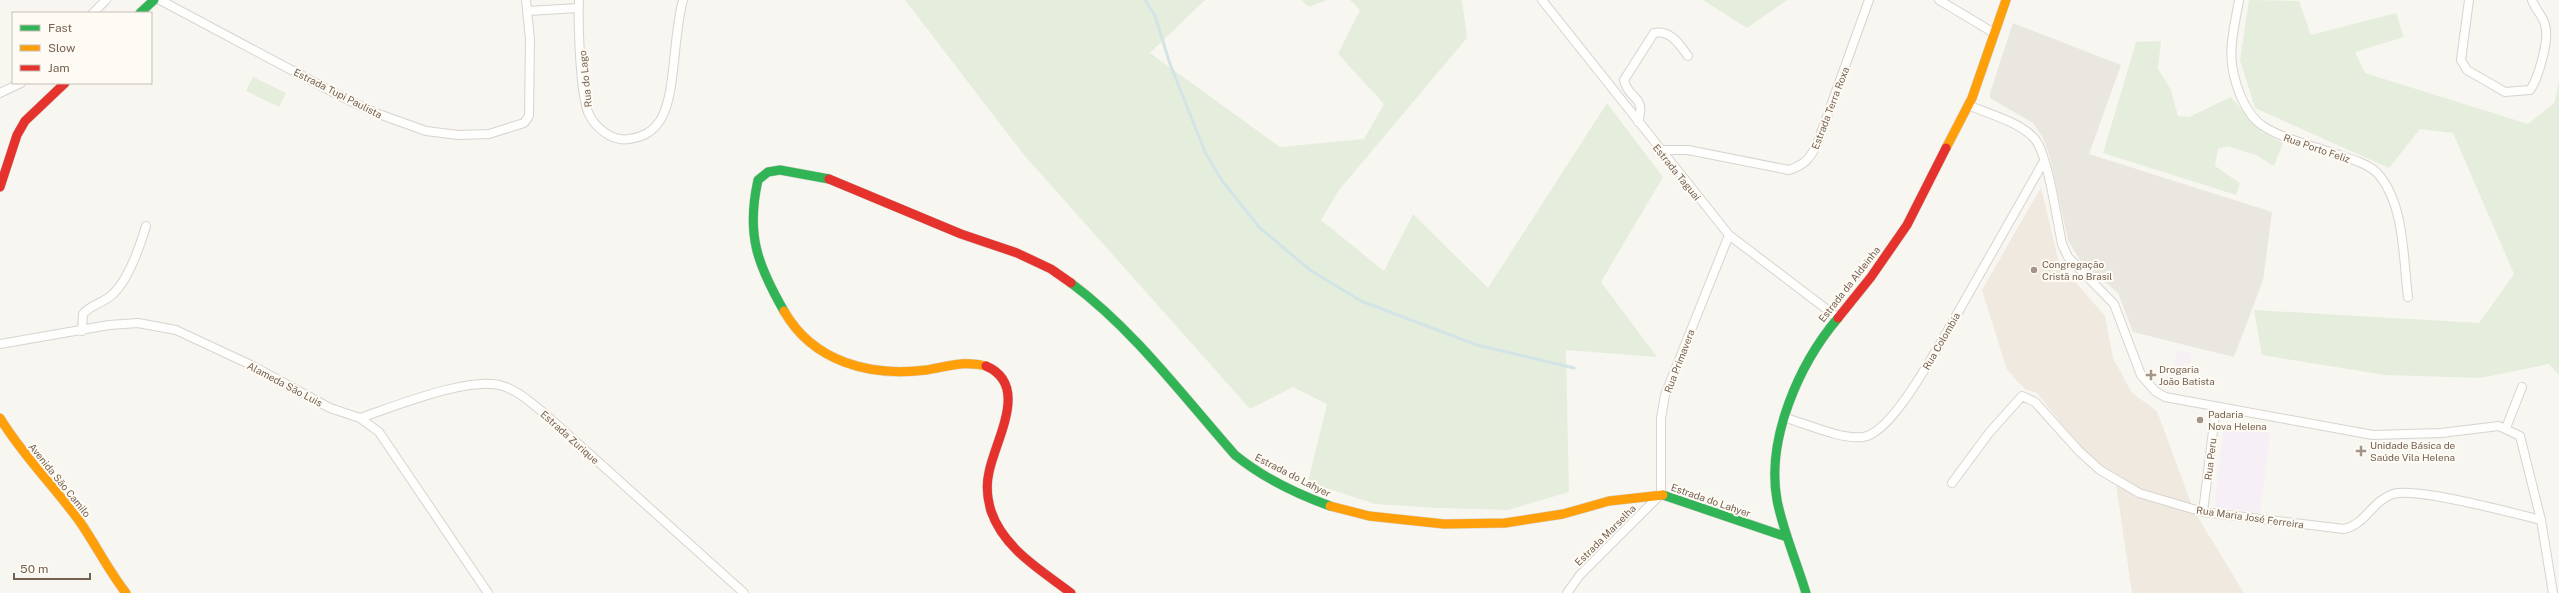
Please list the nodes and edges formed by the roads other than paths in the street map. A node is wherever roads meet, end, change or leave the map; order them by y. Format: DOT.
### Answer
graph roads {
  1 [pos="106,0"];
  2 [pos="154,0"];
  3 [pos="160,0"];
  4 [pos="526,0"];
  5 [pos="683,0"];
  6 [pos="1542,0"];
  7 [pos="1869,0"];
  8 [pos="1939,0"];
  9 [pos="2006,0"];
  10 [pos="2239,0"];
  11 [pos="2469,0"];
  12 [pos="2532,0"];
  13 [pos="578,4"];
  14 [pos="528,11"];
  15 [pos="94,12"];
  16 [pos="141,12"];
  17 [pos="1994,33"];
  18 [pos="1688,56"];
  19 [pos="19,84"];
  20 [pos="64,84"];
  21 [pos="0,93"];
  22 [pos="1968,105"];
  23 [pos="1638,122"];
  24 [pos="1659,150"];
  25 [pos="2044,161"];
  26 [pos="0,187"];
  27 [pos="146,226"];
  28 [pos="1729,235"];
  29 [pos="2408,297"];
  30 [pos="1838,318"];
  31 [pos="82,331"];
  32 [pos="0,344"];
  33 [pos="2522,387"];
  34 [pos="2216,407"];
  35 [pos="0,418"];
  36 [pos="360,418"];
  37 [pos="1786,418"];
  38 [pos="2506,428"];
  39 [pos="0,434"];
  40 [pos="15,443"];
  41 [pos="1952,483"];
  42 [pos="1661,494"];
  43 [pos="2203,512"];
  44 [pos="2541,520"];
  45 [pos="1787,537"];
  46 [pos="126,593"];
  47 [pos="488,593"];
  48 [pos="744,593"];
  49 [pos="1071,593"];
  50 [pos="1567,593"];
  51 [pos="1806,593"];
  52 [pos="2553,593"];
  1 -- 15 [label="street"];
  2 -- 16 [label="street"];
  3 -- 14 [label="street, Estrada Tupi Paulista"];
  4 -- 14 [label="street, Estrada Tupi Paulista"];
  5 -- 13 [label="street, Rua do Lago"];
  6 -- 23 [label="street, Estrada Taguaí"];
  7 -- 24 [label="street, Estrada Terra Roxa"];
  8 -- 17 [label="street"];
  9 -- 17 [label="street, Estrada da Aldeinha"];
  10 -- 29 [label="street, Rua Porto Feliz"];
  11 -- 12 [label="street"];
  13 -- 14 [label="street"];
  17 -- 22 [label="street, Estrada da Aldeinha"];
  18 -- 23 [label="street"];
  19 -- 21 [label="street"];
  20 -- 26 [label="street"];
  22 -- 25 [label="street"];
  22 -- 30 [label="street, Estrada da Aldeinha"];
  23 -- 24 [label="street, Estrada Taguaí"];
  24 -- 28 [label="street, Estrada Taguaí"];
  25 -- 34 [label="street"];
  25 -- 37 [label="street, Rua Colombia"];
  27 -- 31 [label="street"];
  28 -- 30 [label="street, Estrada Taguaí"];
  28 -- 42 [label="street, Rua Primavera"];
  30 -- 37 [label="street, Estrada da Aldeinha"];
  31 -- 32 [label="street, Alameda São Luis"];
  31 -- 36 [label="street, Alameda São Luis"];
  33 -- 38 [label="street"];
  34 -- 38 [label="street"];
  34 -- 43 [label="street, Rua Peru"];
  35 -- 40 [label="street, Avenida São Camilo"];
  36 -- 47 [label="street, Alameda São Luis"];
  36 -- 48 [label="street, Estrada Zurique"];
  37 -- 45 [label="street, Estrada da Aldeinha"];
  38 -- 44 [label="street"];
  39 -- 40 [label="street, Avenida São Camilo"];
  40 -- 46 [label="street, Avenida São Camilo"];
  41 -- 43 [label="street, Rua Maria José Ferreira"];
  42 -- 45 [label="street, Estrada do Lahyer"];
  42 -- 49 [label="street, Estrada do Lahyer"];
  42 -- 50 [label="street, Estrada Marselha"];
  43 -- 44 [label="street, Rua Maria José Ferreira"];
  44 -- 52 [label="street"];
  45 -- 51 [label="street, Estrada da Aldeinha"];
}
